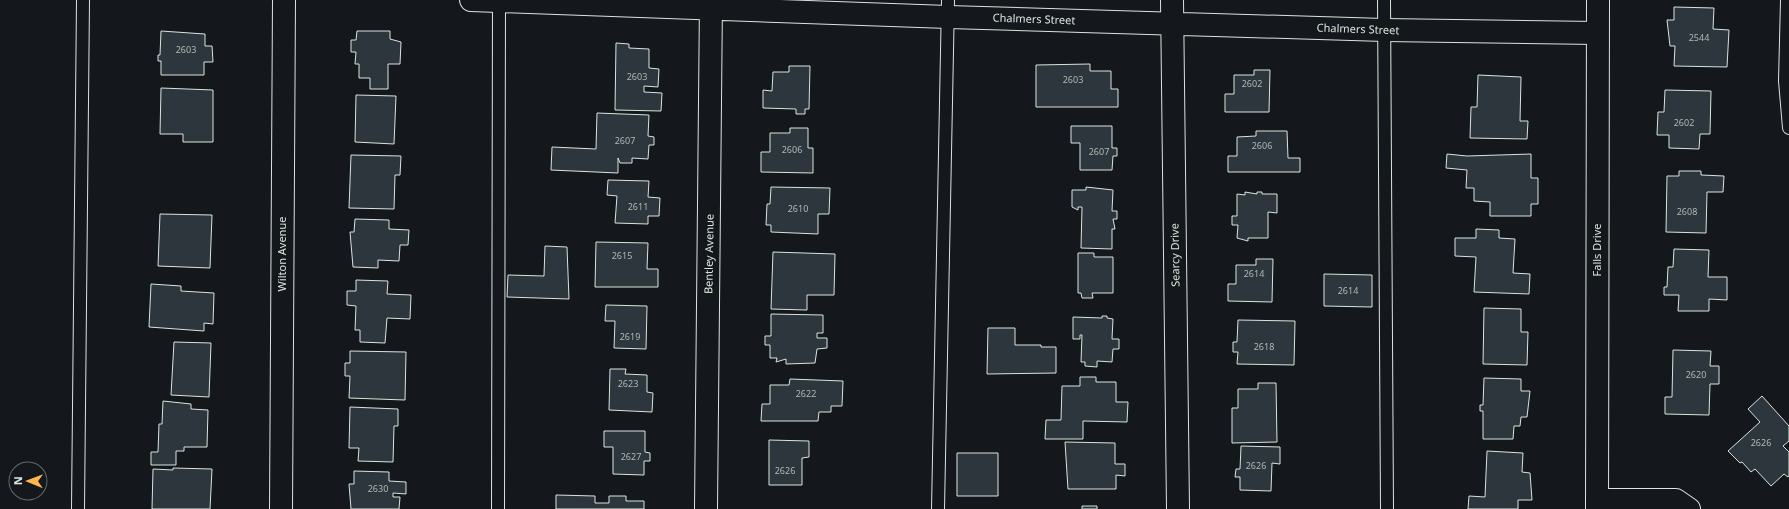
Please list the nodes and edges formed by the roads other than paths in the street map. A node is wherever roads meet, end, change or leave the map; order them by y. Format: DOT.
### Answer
graph roads {
  1 [pos="83,0"];
  2 [pos="284,0"];
  3 [pos="471,0"];
  4 [pos="499,0"];
  5 [pos="1172,0"];
  6 [pos="1384,0"];
  7 [pos="1598,0"];
  8 [pos="1787,0"];
  9 [pos="711,4"];
  10 [pos="948,8"];
  11 [pos="1172,23"];
  12 [pos="1384,30"];
  13 [pos="1597,33"];
  14 [pos="1789,128"];
  15 [pos="1597,504"];
  16 [pos="78,509"];
  17 [pos="280,509"];
  18 [pos="498,509"];
  19 [pos="706,509"];
  20 [pos="938,509"];
  21 [pos="1178,509"];
  22 [pos="1387,509"];
  23 [pos="1689,509"];
  1 -- 16 [label="lane"];
  2 -- 17 [label="street, Wilton Avenue"];
  3 -- 4 [label="street, Chalmers Street"];
  4 -- 9 [label="street, Chalmers Street"];
  4 -- 18 [label="lane"];
  5 -- 11 [label="street, Searcy Drive"];
  6 -- 12 [label="lane"];
  7 -- 13 [label="street, Falls Drive"];
  8 -- 14 [label="lane"];
  9 -- 10 [label="street, Chalmers Street"];
  9 -- 19 [label="street, Bentley Avenue"];
  10 -- 11 [label="street, Chalmers Street"];
  10 -- 20 [label="lane"];
  11 -- 12 [label="street, Chalmers Street"];
  11 -- 21 [label="street, Searcy Drive"];
  12 -- 13 [label="street, Chalmers Street"];
  12 -- 22 [label="lane"];
  13 -- 15 [label="street, Falls Drive"];
  15 -- 23 [label="street, Falls Drive"];
}
